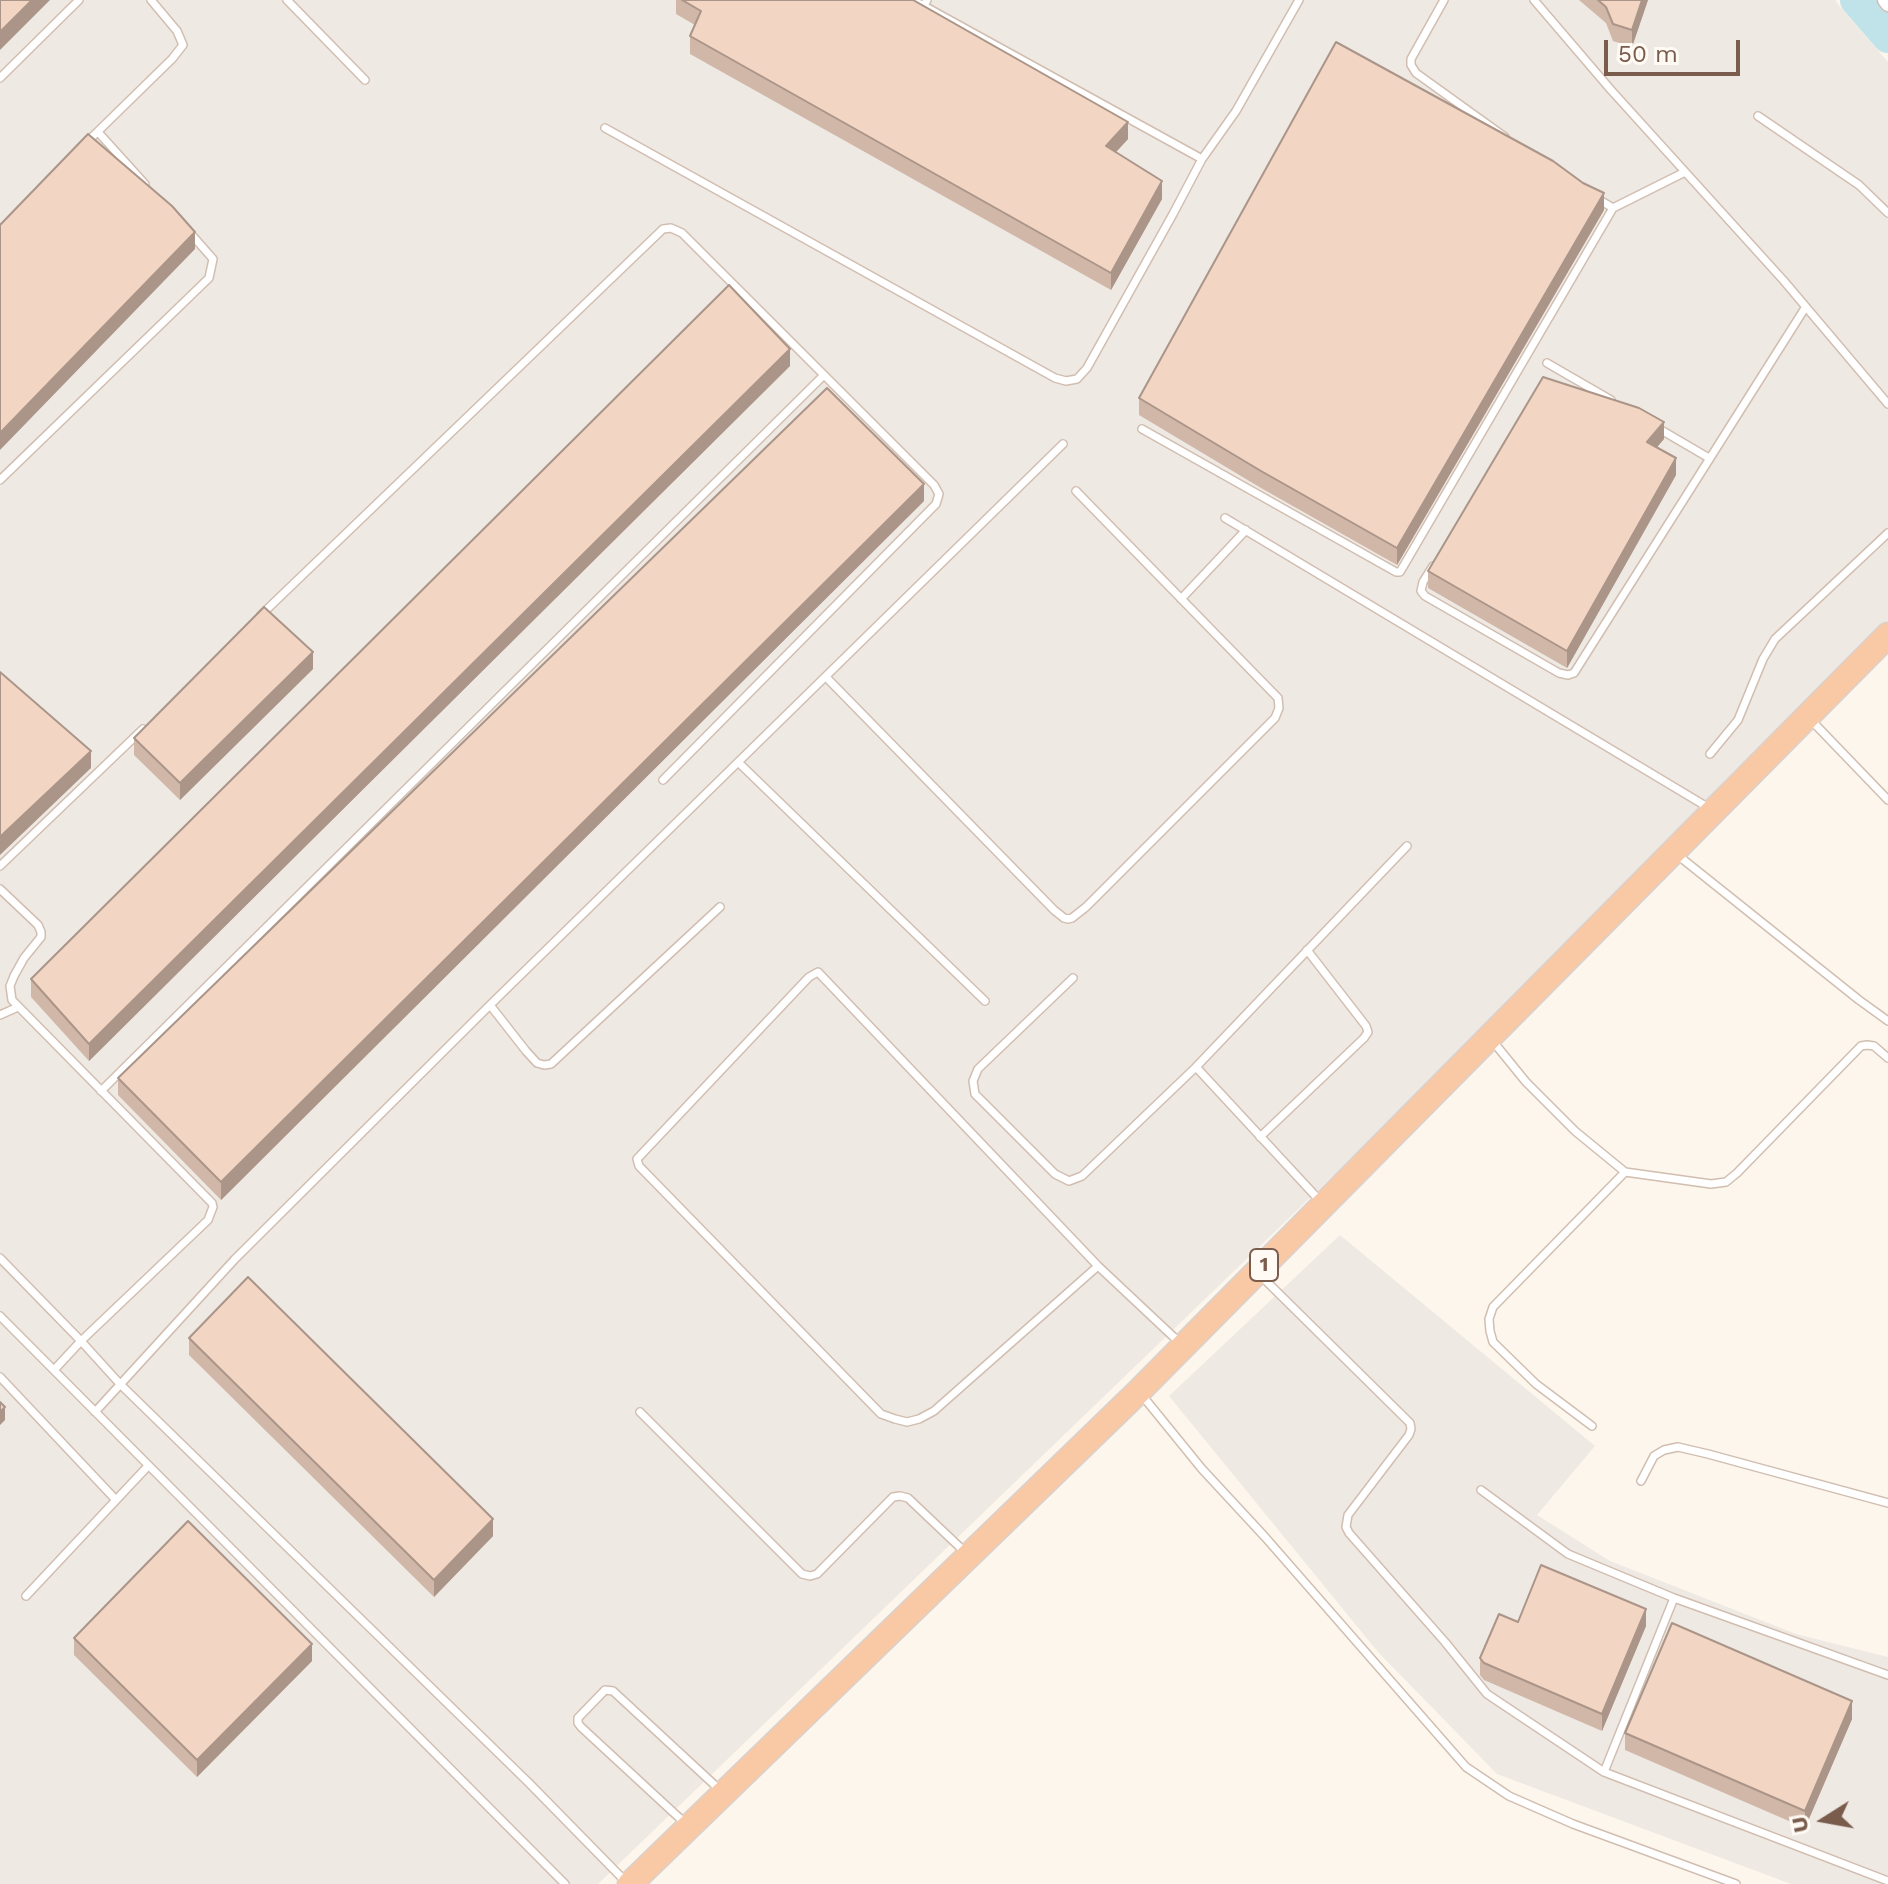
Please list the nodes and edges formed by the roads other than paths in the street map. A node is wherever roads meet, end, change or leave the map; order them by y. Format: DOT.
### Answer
graph roads {
  1 [pos="79,0"];
  2 [pos="151,0"];
  3 [pos="287,0"];
  4 [pos="912,0"];
  5 [pos="1299,0"];
  6 [pos="1444,0"];
  7 [pos="1534,0"];
  8 [pos="925,3"];
  9 [pos="0,78"];
  10 [pos="365,80"];
  11 [pos="1758,116"];
  12 [pos="605,128"];
  13 [pos="98,132"];
  14 [pos="1514,143"];
  15 [pos="76,154"];
  16 [pos="1202,159"];
  17 [pos="1685,172"];
  18 [pos="150,190"];
  19 [pos="1587,195"];
  20 [pos="1613,208"];
  21 [pos="1888,213"];
  22 [pos="181,224"];
  23 [pos="1805,308"];
  24 [pos="1547,363"];
  25 [pos="824,375"];
  26 [pos="1615,402"];
  27 [pos="1888,404"];
  28 [pos="1642,418"];
  29 [pos="1142,429"];
  30 [pos="1063,444"];
  31 [pos="1709,458"];
  32 [pos="0,480"];
  33 [pos="1076,491"];
  34 [pos="1225,518"];
  35 [pos="1246,530"];
  36 [pos="1888,533"];
  37 [pos="1439,557"];
  38 [pos="1181,599"];
  39 [pos="251,625"];
  40 [pos="1888,635"];
  41 [pos="826,677"];
  42 [pos="1808,717"];
  43 [pos="148,724"];
  44 [pos="1710,754"];
  45 [pos="738,762"];
  46 [pos="663,780"];
  47 [pos="1888,800"];
  48 [pos="1714,811"];
  49 [pos="1407,846"];
  50 [pos="1674,852"];
  51 [pos="0,866"];
  52 [pos="0,889"];
  53 [pos="720,907"];
  54 [pos="1307,950"];
  55 [pos="1073,978"];
  56 [pos="985,1001"];
  57 [pos="490,1005"];
  58 [pos="18,1007"];
  59 [pos="0,1015"];
  60 [pos="1888,1021"];
  61 [pos="1489,1036"];
  62 [pos="1888,1058"];
  63 [pos="1196,1067"];
  64 [pos="101,1091"];
  65 [pos="1260,1137"];
  66 [pos="1625,1172"];
  67 [pos="1323,1204"];
  68 [pos="0,1258"];
  69 [pos="1098,1266"];
  70 [pos="1256,1272"];
  71 [pos="0,1316"];
  72 [pos="81,1341"];
  73 [pos="1183,1347"];
  74 [pos="54,1370"];
  75 [pos="0,1377"];
  76 [pos="120,1384"];
  77 [pos="1138,1392"];
  78 [pos="95,1412"];
  79 [pos="640,1412"];
  80 [pos="1592,1426"];
  81 [pos="148,1466"];
  82 [pos="1641,1481"];
  83 [pos="1481,1490"];
  84 [pos="116,1500"];
  85 [pos="1888,1503"];
  86 [pos="969,1556"];
  87 [pos="26,1596"];
  88 [pos="1674,1598"];
  89 [pos="1888,1675"];
  90 [pos="1604,1772"];
  91 [pos="724,1793"];
  92 [pos="689,1827"];
  93 [pos="1888,1881"];
  94 [pos="565,1884"];
  95 [pos="628,1884"];
  96 [pos="1736,1884"];
  1 -- 9 [label="lane"];
  2 -- 13 [label="lane"];
  3 -- 10 [label="lane"];
  4 -- 8 [label="lane"];
  5 -- 16 [label="lane"];
  6 -- 14 [label="lane"];
  7 -- 17 [label="lane"];
  8 -- 16 [label="lane"];
  11 -- 21 [label="lane"];
  12 -- 16 [label="lane"];
  13 -- 15 [label="lane"];
  13 -- 18 [label="lane"];
  17 -- 20 [label="lane"];
  17 -- 23 [label="lane"];
  19 -- 20 [label="lane"];
  20 -- 29 [label="lane"];
  22 -- 32 [label="lane"];
  23 -- 27 [label="lane"];
  23 -- 31 [label="lane"];
  24 -- 26 [label="lane"];
  25 -- 39 [label="lane"];
  25 -- 46 [label="lane"];
  25 -- 64 [label="lane"];
  28 -- 31 [label="lane"];
  30 -- 41 [label="lane"];
  31 -- 37 [label="lane"];
  33 -- 38 [label="lane"];
  34 -- 35 [label="lane"];
  35 -- 38 [label="lane"];
  35 -- 48 [label="lane"];
  36 -- 44 [label="lane"];
  38 -- 41 [label="lane"];
  40 -- 42 [label="highway, 1"];
  41 -- 45 [label="lane"];
  42 -- 47 [label="lane"];
  42 -- 48 [label="highway, 1"];
  43 -- 51 [label="lane"];
  45 -- 56 [label="lane"];
  45 -- 57 [label="lane"];
  48 -- 50 [label="highway, 1"];
  49 -- 54 [label="lane"];
  50 -- 60 [label="lane"];
  50 -- 61 [label="highway, 1"];
  52 -- 58 [label="lane"];
  53 -- 57 [label="lane"];
  54 -- 63 [label="lane"];
  54 -- 65 [label="lane"];
  55 -- 63 [label="lane"];
  57 -- 76 [label="lane"];
  58 -- 59 [label="lane"];
  58 -- 64 [label="lane"];
  61 -- 66 [label="lane"];
  61 -- 67 [label="highway, 1"];
  62 -- 66 [label="lane"];
  63 -- 65 [label="lane"];
  64 -- 72 [label="lane"];
  65 -- 67 [label="lane"];
  66 -- 80 [label="lane"];
  67 -- 70 [label="highway, 1"];
  68 -- 72 [label="lane"];
  69 -- 69 [label="lane"];
  69 -- 73 [label="lane"];
  70 -- 73 [label="highway, 1"];
  70 -- 90 [label="lane"];
  71 -- 74 [label="lane"];
  72 -- 74 [label="lane"];
  72 -- 76 [label="lane"];
  73 -- 77 [label="highway, 1"];
  74 -- 78 [label="lane"];
  75 -- 84 [label="lane"];
  76 -- 78 [label="lane"];
  76 -- 95 [label="lane"];
  77 -- 86 [label="highway, 1"];
  77 -- 96 [label="lane"];
  78 -- 81 [label="lane"];
  79 -- 86 [label="lane"];
  81 -- 84 [label="lane"];
  81 -- 94 [label="lane"];
  82 -- 85 [label="lane"];
  83 -- 88 [label="lane"];
  84 -- 87 [label="lane"];
  86 -- 91 [label="highway, 1"];
  88 -- 89 [label="lane"];
  88 -- 90 [label="lane"];
  90 -- 93 [label="lane"];
  91 -- 92 [label="highway, 1"];
  91 -- 92 [label="lane"];
  92 -- 95 [label="highway, 1"];
}
